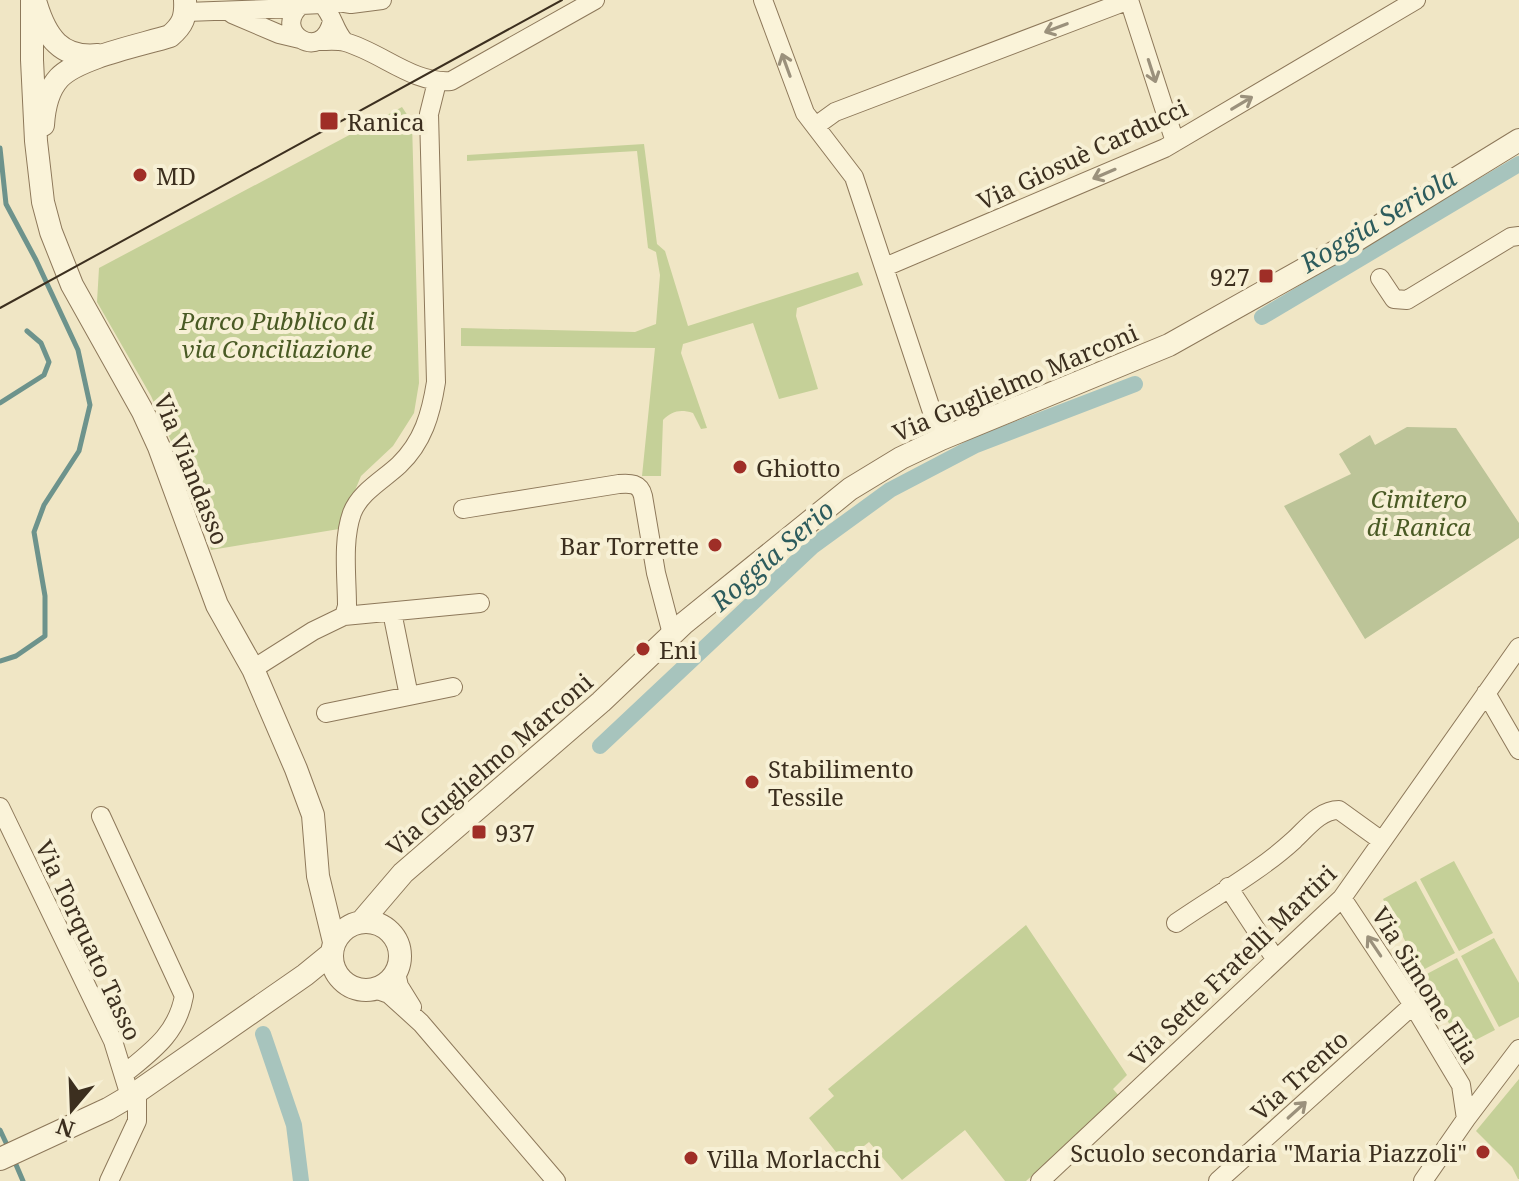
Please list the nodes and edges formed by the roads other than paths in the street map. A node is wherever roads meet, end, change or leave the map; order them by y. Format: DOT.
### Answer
graph roads {
  1 [pos="34,0"];
  2 [pos="382,0"];
  3 [pos="595,0"];
  4 [pos="763,0"];
  5 [pos="1129,0"];
  6 [pos="1416,0"];
  7 [pos="186,6"];
  8 [pos="315,8"];
  9 [pos="226,12"];
  10 [pos="300,39"];
  11 [pos="320,41"];
  12 [pos="344,41"];
  13 [pos="68,59"];
  14 [pos="32,60"];
  15 [pos="437,82"];
  16 [pos="817,125"];
  17 [pos="1519,140"];
  18 [pos="1175,142"];
  19 [pos="39,170"];
  20 [pos="1519,236"];
  21 [pos="885,267"];
  22 [pos="1380,278"];
  23 [pos="941,439"];
  24 [pos="463,509"];
  25 [pos="480,603"];
  26 [pos="392,612"];
  27 [pos="344,616"];
  28 [pos="672,634"];
  29 [pos="1519,647"];
  30 [pos="253,669"];
  31 [pos="453,687"];
  32 [pos="1486,693"];
  33 [pos="409,696"];
  34 [pos="326,713"];
  35 [pos="1519,750"];
  36 [pos="0,807"];
  37 [pos="101,816"];
  38 [pos="1382,841"];
  39 [pos="392,887"];
  40 [pos="1228,887"];
  41 [pos="1342,898"];
  42 [pos="1176,923"];
  43 [pos="387,928"];
  44 [pos="344,936"];
  45 [pos="1276,960"];
  46 [pos="396,973"];
  47 [pos="343,981"];
  48 [pos="375,989"];
  49 [pos="275,996"];
  50 [pos="1413,1005"];
  51 [pos="421,1023"];
  52 [pos="1517,1051"];
  53 [pos="1461,1085"];
  54 [pos="130,1087"];
  55 [pos="1466,1119"];
  56 [pos="0,1159"];
  57 [pos="1050,1178"];
  58 [pos="109,1181"];
  59 [pos="556,1181"];
  60 [pos="1218,1181"];
  61 [pos="1423,1181"];
  1 -- 13 [label="street"];
  1 -- 14 [label="street, Via Viandasso"];
  2 -- 8 [label="street"];
  3 -- 15 [label="street"];
  16 -- 4 [label="street, one-way"];
  5 -- 16 [label="street, one-way"];
  5 -- 18 [label="street, one-way"];
  18 -- 6 [label="street, Via Giosuè Carducci, one-way"];
  7 -- 9 [label="street"];
  7 -- 13 [label="street"];
  8 -- 9 [label="street"];
  8 -- 10 [label="street"];
  8 -- 11 [label="street"];
  8 -- 12 [label="street"];
  9 -- 10 [label="street"];
  10 -- 11 [label="street"];
  11 -- 12 [label="street"];
  12 -- 15 [label="street"];
  13 -- 14 [label="street"];
  13 -- 19 [label="street"];
  14 -- 19 [label="street, Via Viandasso"];
  15 -- 27 [label="street"];
  16 -- 21 [label="street"];
  17 -- 23 [label="street, Via Guglielmo Marconi"];
  18 -- 21 [label="street, Via Giosuè Carducci, one-way"];
  19 -- 30 [label="street, Via Viandasso"];
  20 -- 22 [label="street"];
  21 -- 23 [label="street"];
  23 -- 28 [label="street, Via Guglielmo Marconi"];
  24 -- 28 [label="street"];
  25 -- 26 [label="street"];
  26 -- 27 [label="street"];
  26 -- 33 [label="street"];
  27 -- 30 [label="street"];
  28 -- 39 [label="street, Via Guglielmo Marconi"];
  29 -- 32 [label="street, Via Sette Fratelli Martiri"];
  30 -- 44 [label="street, Via Viandasso"];
  31 -- 33 [label="street"];
  32 -- 35 [label="street"];
  32 -- 38 [label="street, Via Sette Fratelli Martiri"];
  33 -- 34 [label="street"];
  36 -- 54 [label="street, Via Torquato Tasso"];
  37 -- 54 [label="street"];
  38 -- 40 [label="street"];
  38 -- 41 [label="street, Via Sette Fratelli Martiri"];
  39 -- 43 [label="street, Via Guglielmo Marconi"];
  39 -- 44 [label="street, Via Guglielmo Marconi"];
  40 -- 42 [label="street"];
  40 -- 45 [label="street"];
  41 -- 45 [label="street, Via Sette Fratelli Martiri"];
  50 -- 41 [label="street, Via Simone Elia, one-way"];
  43 -- 44 [label="street"];
  43 -- 46 [label="street, Via Guglielmo Marconi"];
  44 -- 47 [label="street"];
  44 -- 49 [label="street, Via Guglielmo Marconi"];
  45 -- 57 [label="street, Via Sette Fratelli Martiri"];
  46 -- 48 [label="street"];
  46 -- 51 [label="street"];
  47 -- 48 [label="street"];
  47 -- 49 [label="street"];
  48 -- 51 [label="street"];
  49 -- 54 [label="street"];
  50 -- 53 [label="street, Via Simone Elia"];
  60 -- 50 [label="street, Via Trento, one-way"];
  51 -- 59 [label="street"];
  52 -- 53 [label="street"];
  52 -- 55 [label="street"];
  53 -- 55 [label="street, Via Simone Elia"];
  54 -- 56 [label="street"];
  54 -- 58 [label="street"];
  55 -- 61 [label="street"];
}
